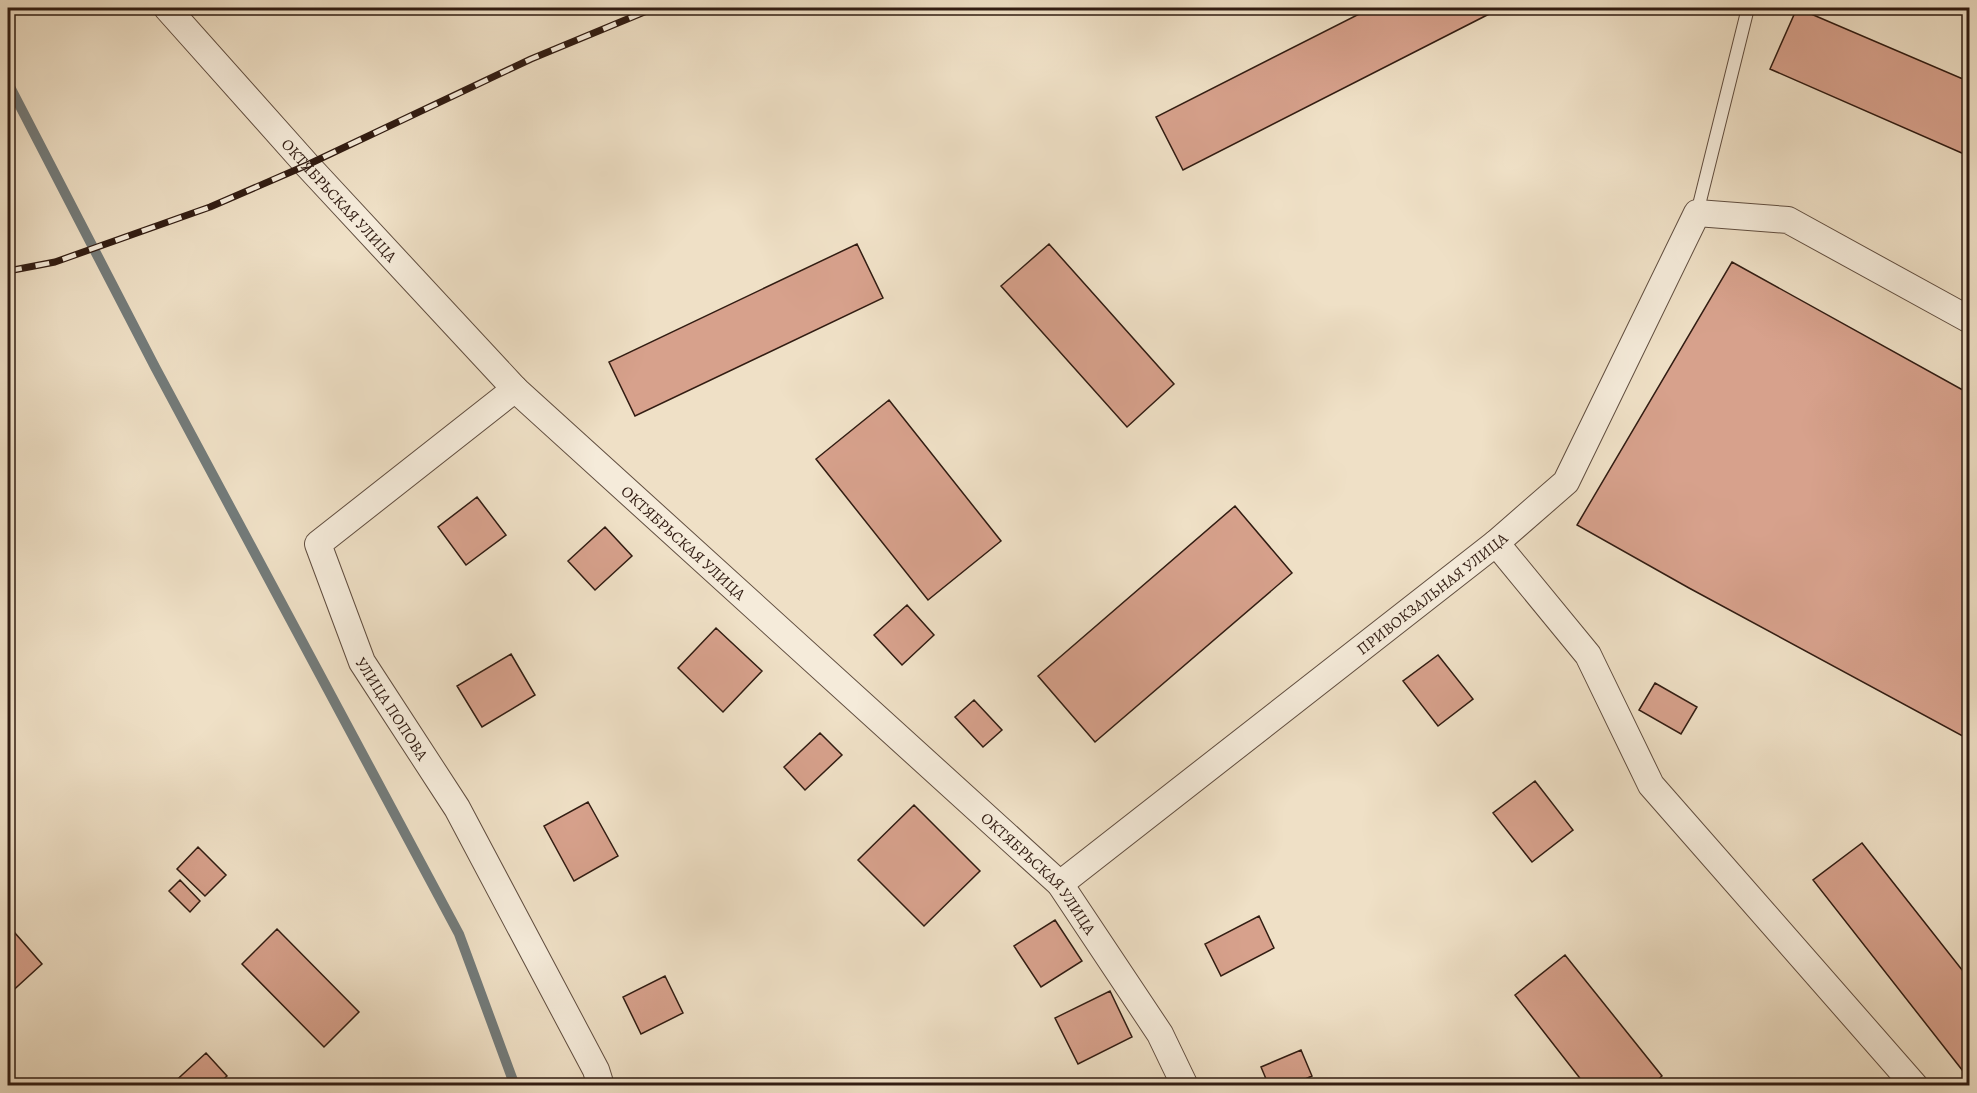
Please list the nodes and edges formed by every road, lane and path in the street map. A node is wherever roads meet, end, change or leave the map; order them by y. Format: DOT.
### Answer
graph roads {
  1 [pos="167,8"];
  2 [pos="1748,8"];
  3 [pos="1697,213"];
  4 [pos="1970,320"];
  5 [pos="515,389"];
  6 [pos="1496,543"];
  7 [pos="1060,884"];
  8 [pos="601,1086"];
  9 [pos="1185,1086"];
  10 [pos="1915,1086"];
  1 -- 5 [label="street, ОКТЯБРЬСКАЯ УЛИЦА"];
  2 -- 3 [label="lane"];
  3 -- 4 [label="street"];
  3 -- 6 [label="street, ПРИВОКЗАЛЬНАЯ УЛИЦА"];
  5 -- 7 [label="street, ОКТЯБРЬСКАЯ УЛИЦА"];
  5 -- 8 [label="street, УЛИЦА ПОПОВА"];
  6 -- 7 [label="street, ПРИВОКЗАЛЬНАЯ УЛИЦА"];
  6 -- 10 [label="street"];
  7 -- 9 [label="street, ОКТЯБРЬСКАЯ УЛИЦА"];
}
